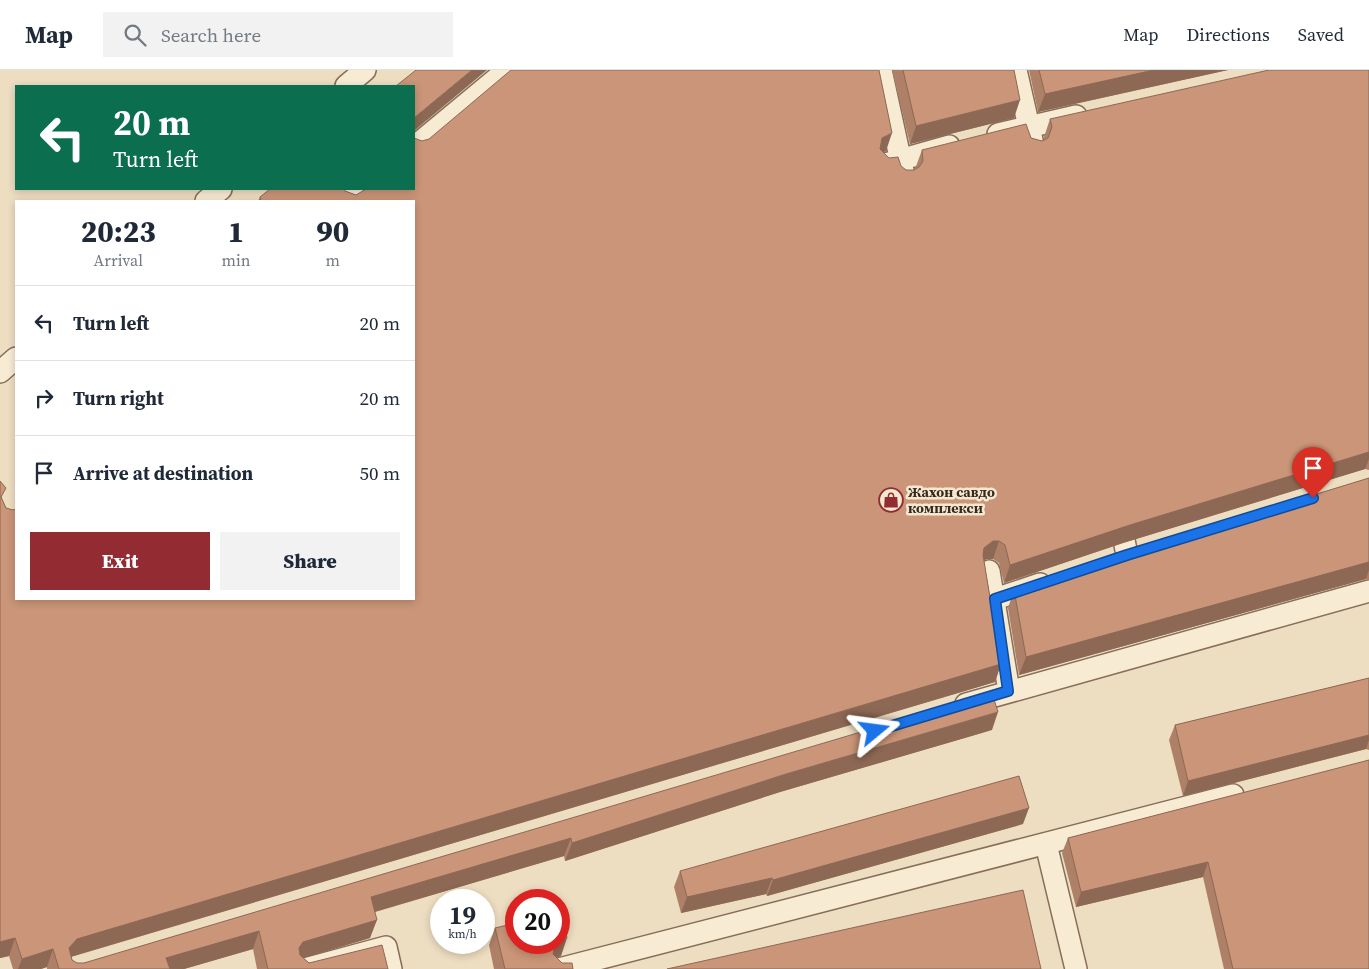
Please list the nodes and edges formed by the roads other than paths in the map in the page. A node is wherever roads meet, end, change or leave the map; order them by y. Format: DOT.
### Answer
graph roads {
  1 [pos="365,70"];
  2 [pos="507,70"];
  3 [pos="881,70"];
  4 [pos="1016,70"];
  5 [pos="347,85"];
  6 [pos="1095,112"];
  7 [pos="1031,137"];
  8 [pos="415,146"];
  9 [pos="220,190"];
  10 [pos="362,190"];
  11 [pos="207,200"];
  12 [pos="349,200"];
  13 [pos="15,359"];
  14 [pos="0,372"];
  15 [pos="989,571"];
  16 [pos="1061,577"];
  17 [pos="1369,591"];
  18 [pos="995,599"];
  19 [pos="1008,691"];
  20 [pos="951,708"];
  21 [pos="1253,790"];
  22 [pos="1046,844"];
  23 [pos="305,969"];
  24 [pos="391,969"];
  25 [pos="559,969"];
  26 [pos="1076,969"];
  1 -- 5 [label="lane"];
  2 -- 8 [label="lane"];
  3 -- 7 [label="lane"];
  4 -- 7 [label="lane"];
  6 -- 7 [label="lane"];
  9 -- 11 [label="lane"];
  10 -- 12 [label="lane"];
  13 -- 14 [label="lane"];
  15 -- 18 [label="lane"];
  16 -- 18 [label="lane"];
  17 -- 19 [label="lane"];
  18 -- 19 [label="lane"];
  19 -- 20 [label="lane"];
  21 -- 22 [label="lane"];
  22 -- 25 [label="lane"];
  22 -- 26 [label="lane"];
  23 -- 24 [label="lane"];
}
